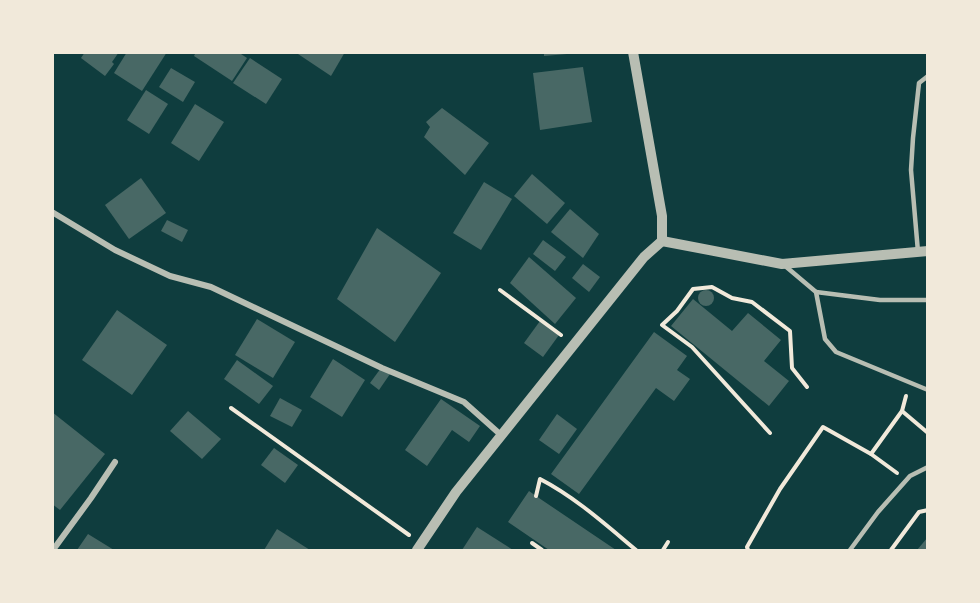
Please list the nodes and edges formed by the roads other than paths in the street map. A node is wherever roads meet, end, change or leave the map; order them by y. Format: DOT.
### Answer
graph roads {
  1 [pos="633,52"];
  2 [pos="927,76"];
  3 [pos="52,212"];
  4 [pos="662,241"];
  5 [pos="923,251"];
  6 [pos="782,264"];
  7 [pos="816,292"];
  8 [pos="927,300"];
  9 [pos="927,390"];
  10 [pos="501,435"];
  11 [pos="115,462"];
  12 [pos="927,467"];
  13 [pos="419,547"];
  14 [pos="52,550"];
  15 [pos="850,550"];
  1 -- 4 [label="street"];
  2 -- 5 [label="lane"];
  3 -- 10 [label="street"];
  4 -- 6 [label="street"];
  4 -- 10 [label="street"];
  5 -- 6 [label="street"];
  6 -- 7 [label="lane"];
  7 -- 8 [label="lane"];
  7 -- 9 [label="lane"];
  10 -- 13 [label="street"];
  11 -- 14 [label="street"];
  12 -- 15 [label="lane"];
}
